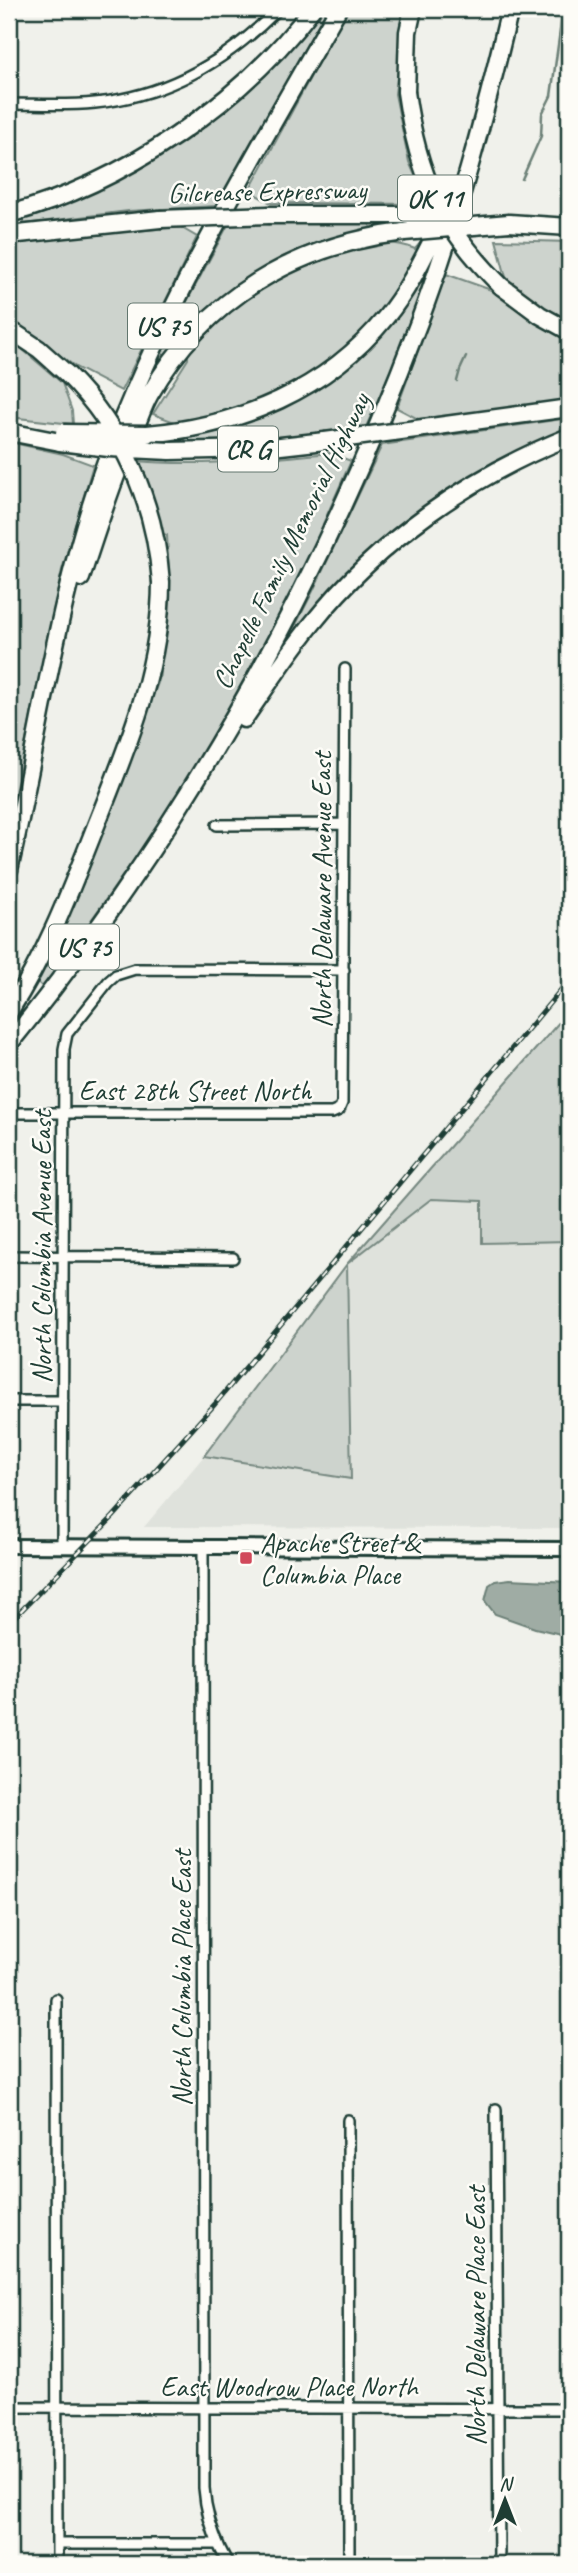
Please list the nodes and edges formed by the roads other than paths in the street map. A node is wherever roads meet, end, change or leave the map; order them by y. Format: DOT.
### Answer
graph roads {
  1 [pos="278,9"];
  2 [pos="312,9"];
  3 [pos="338,9"];
  4 [pos="414,9"];
  5 [pos="510,9"];
  6 [pos="9,104"];
  7 [pos="466,177"];
  8 [pos="9,214"];
  9 [pos="509,223"];
  10 [pos="569,227"];
  11 [pos="9,235"];
  12 [pos="9,329"];
  13 [pos="569,331"];
  14 [pos="569,408"];
  15 [pos="10,432"];
  16 [pos="569,437"];
  17 [pos="61,438"];
  18 [pos="345,669"];
  19 [pos="51,670"];
  20 [pos="344,824"];
  21 [pos="217,825"];
  22 [pos="153,847"];
  23 [pos="9,870"];
  24 [pos="344,970"];
  25 [pos="9,1012"];
  26 [pos="9,1044"];
  27 [pos="339,1110"];
  28 [pos="9,1113"];
  29 [pos="64,1113"];
  30 [pos="9,1256"];
  31 [pos="62,1256"];
  32 [pos="233,1258"];
  33 [pos="9,1401"];
  34 [pos="63,1401"];
  35 [pos="9,1546"];
  36 [pos="62,1546"];
  37 [pos="203,1546"];
  38 [pos="569,1549"];
  39 [pos="56,1999"];
  40 [pos="496,2109"];
  41 [pos="348,2120"];
  42 [pos="9,2407"];
  43 [pos="57,2408"];
  44 [pos="204,2409"];
  45 [pos="350,2409"];
  46 [pos="498,2409"];
  47 [pos="569,2409"];
  48 [pos="58,2544"];
  49 [pos="216,2544"];
  50 [pos="57,2564"];
  51 [pos="228,2564"];
  52 [pos="349,2564"];
  53 [pos="499,2564"];
  1 -- 6 [label="street"];
  2 -- 8 [label="highway"];
  3 -- 19 [label="highway, US 75"];
  4 -- 13 [label="highway, OK 11, bridge"];
  5 -- 7 [label="highway, Chapelle Family Memorial Highway / US 75"];
  7 -- 17 [label="highway, bridge"];
  7 -- 22 [label="highway, Chapelle Family Memorial Highway / US 75"];
  9 -- 10 [label="highway, Gilcrease Expressway"];
  9 -- 11 [label="highway, Gilcrease Expressway, bridge"];
  9 -- 19 [label="highway, bridge"];
  12 -- 25 [label="highway, bridge"];
  14 -- 17 [label="highway, CR G, bridge"];
  15 -- 17 [label="highway"];
  16 -- 22 [label="highway"];
  18 -- 20 [label="street, North Delaware Avenue East"];
  19 -- 23 [label="highway, US 75"];
  20 -- 21 [label="street"];
  20 -- 24 [label="street, North Delaware Avenue East"];
  22 -- 26 [label="highway, Chapelle Family Memorial Highway / US 75"];
  24 -- 27 [label="street, North Delaware Avenue East"];
  24 -- 29 [label="street, North Columbia Avenue East"];
  27 -- 29 [label="street, East 28th Street North"];
  28 -- 29 [label="street, East 28th Street North"];
  29 -- 31 [label="street, North Columbia Avenue East"];
  30 -- 31 [label="street"];
  31 -- 32 [label="street"];
  31 -- 34 [label="street, North Columbia Avenue East"];
  33 -- 34 [label="street"];
  34 -- 36 [label="street, North Columbia Avenue East"];
  35 -- 36 [label="main road"];
  36 -- 37 [label="main road"];
  37 -- 38 [label="main road"];
  37 -- 44 [label="street, North Columbia Place East"];
  39 -- 43 [label="street"];
  40 -- 46 [label="street, North Delaware Place East"];
  41 -- 45 [label="street"];
  42 -- 43 [label="street, East Woodrow Place North"];
  43 -- 44 [label="street, East Woodrow Place North"];
  43 -- 48 [label="street"];
  44 -- 45 [label="street, East Woodrow Place North"];
  44 -- 49 [label="street, North Columbia Place East"];
  45 -- 46 [label="street, East Woodrow Place North"];
  45 -- 52 [label="street"];
  46 -- 47 [label="street, East Woodrow Place North"];
  46 -- 53 [label="street, North Delaware Place East"];
  48 -- 49 [label="street"];
  48 -- 50 [label="street"];
  49 -- 51 [label="street, North Columbia Place East"];
}
